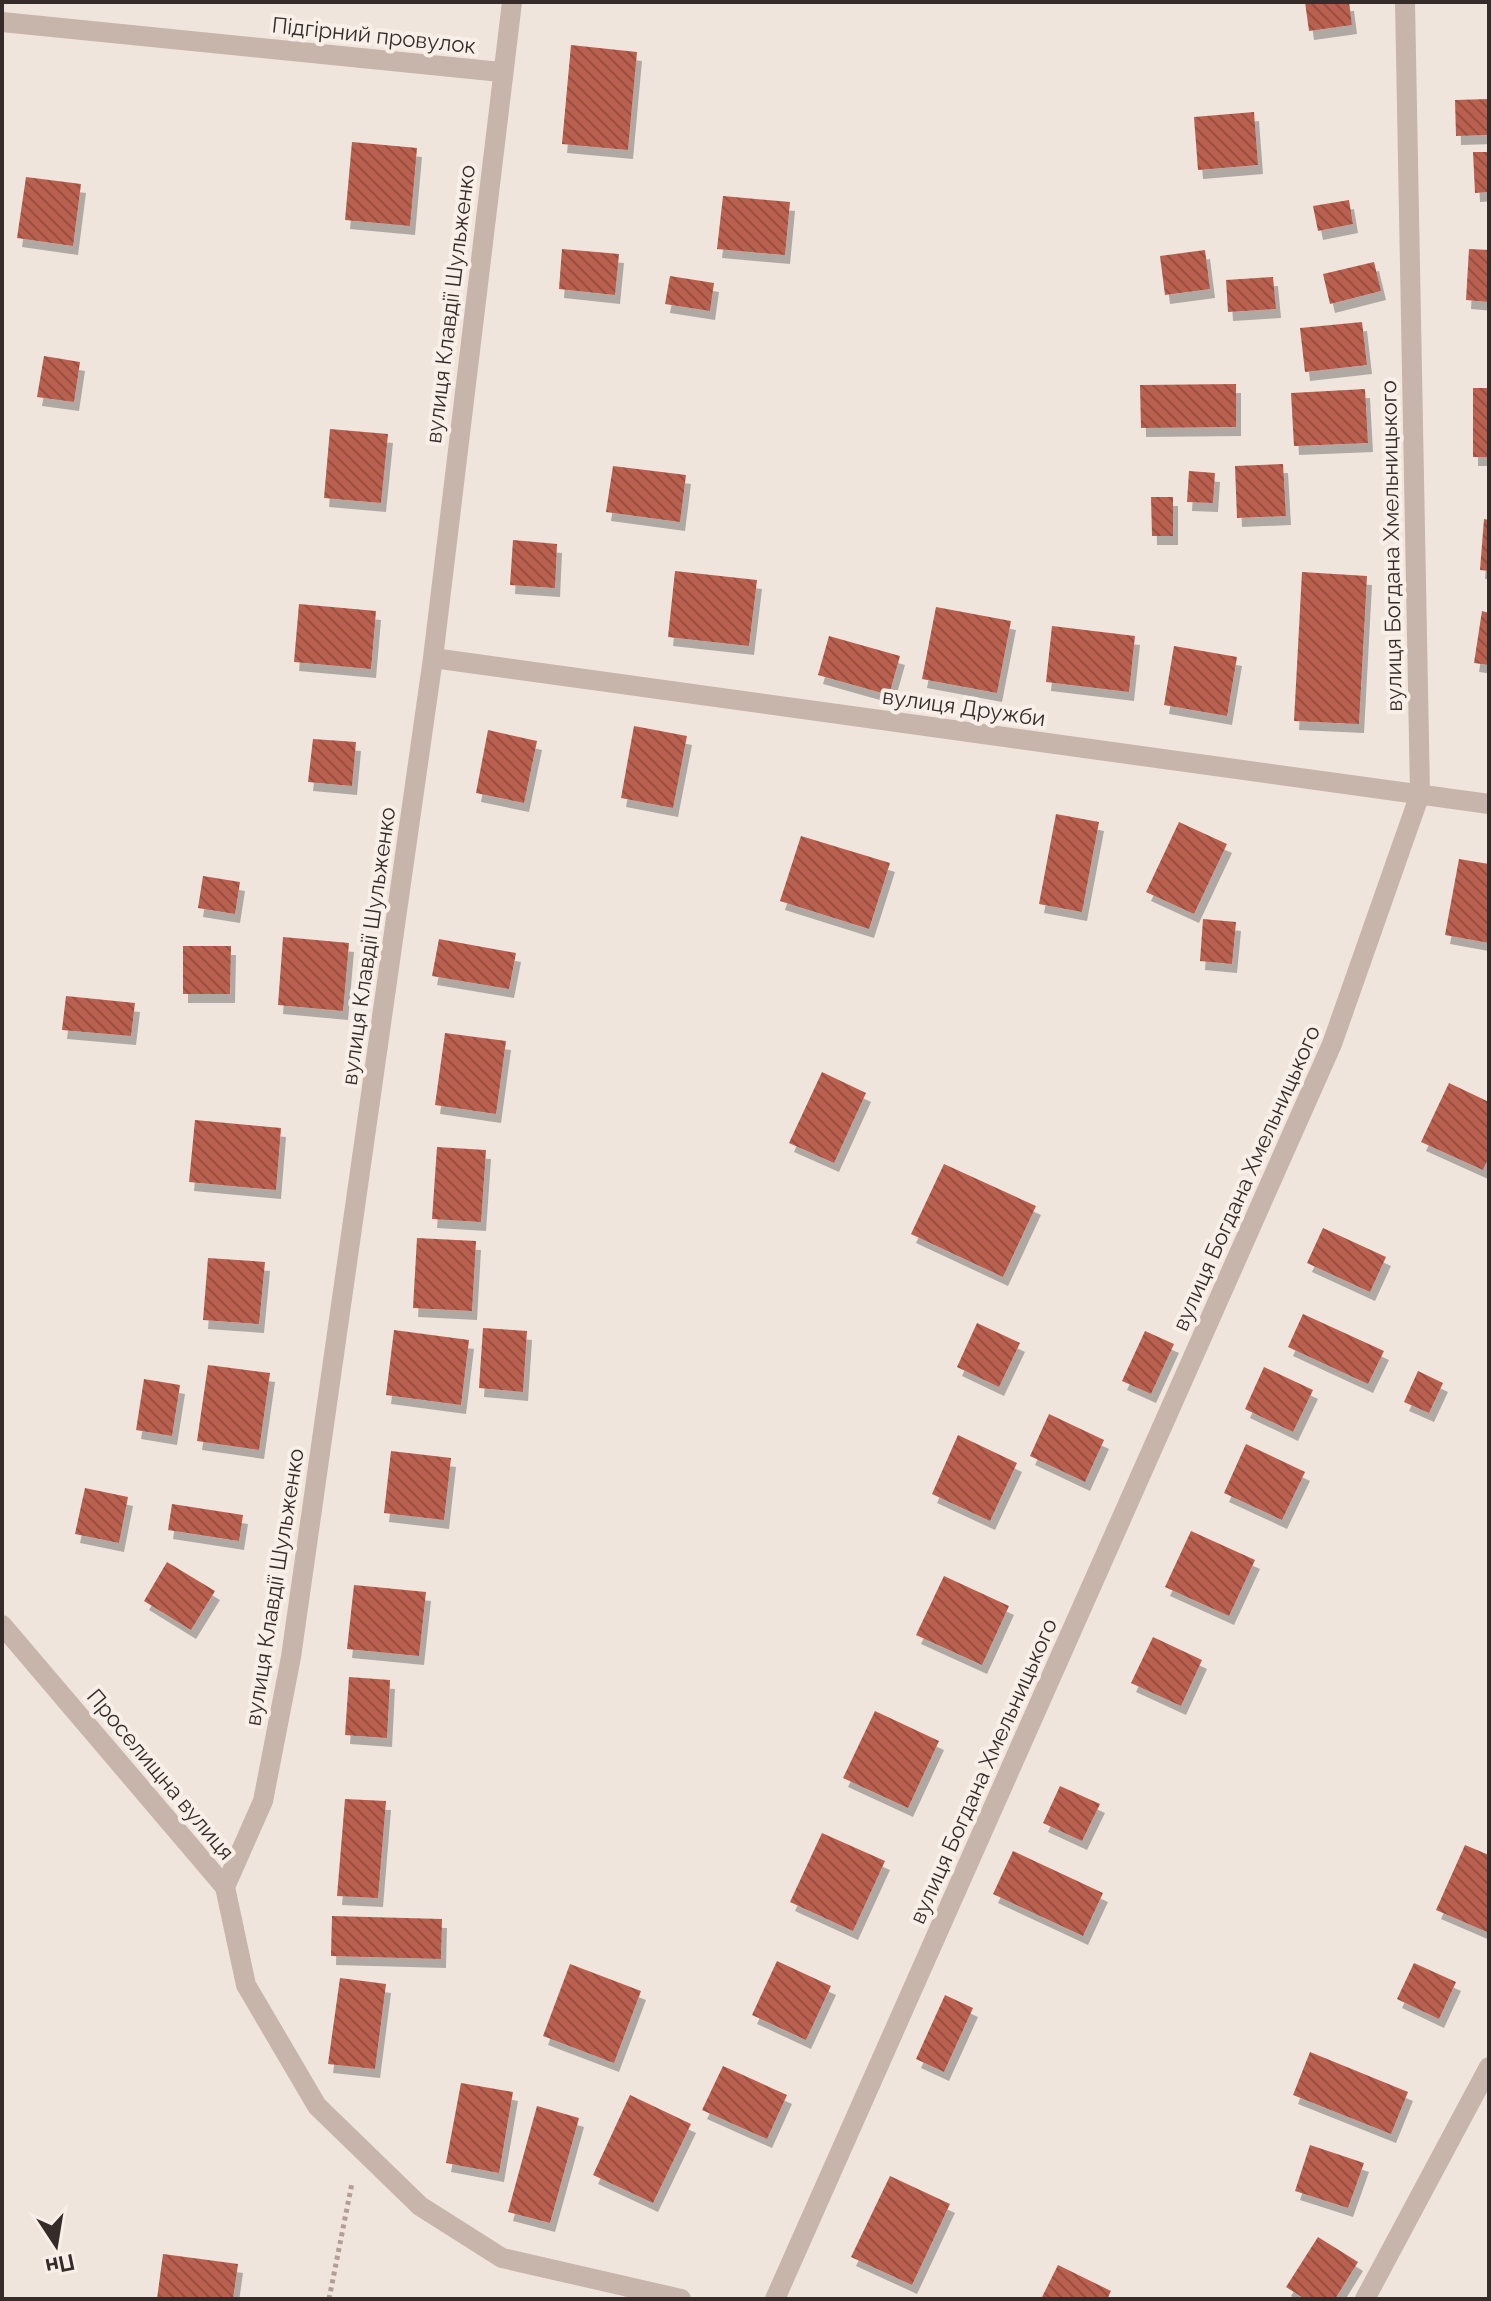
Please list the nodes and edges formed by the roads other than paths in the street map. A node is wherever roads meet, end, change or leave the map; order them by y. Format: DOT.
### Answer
graph roads {
  1 [pos="512,2"];
  2 [pos="1405,2"];
  3 [pos="2,22"];
  4 [pos="501,72"];
  5 [pos="433,658"];
  6 [pos="1420,794"];
  7 [pos="1489,804"];
  8 [pos="2,1625"];
  9 [pos="225,1887"];
  10 [pos="1489,2067"];
  11 [pos="681,2299"];
  12 [pos="775,2299"];
  13 [pos="1365,2299"];
  1 -- 4 [label="street, вулиця Клавдії Шульженко"];
  2 -- 6 [label="street, вулиця Богдана Хмельницького"];
  3 -- 4 [label="street, Підгірний провулок"];
  4 -- 5 [label="street, вулиця Клавдії Шульженко"];
  5 -- 6 [label="street, вулиця Дружби"];
  5 -- 9 [label="street, вулиця Клавдії Шульженко"];
  6 -- 7 [label="street, вулиця Дружби"];
  6 -- 12 [label="street, вулиця Богдана Хмельницького"];
  8 -- 9 [label="street, Проселищна вулиця"];
  9 -- 11 [label="street, Проселищна вулиця"];
  10 -- 13 [label="street"];
}
